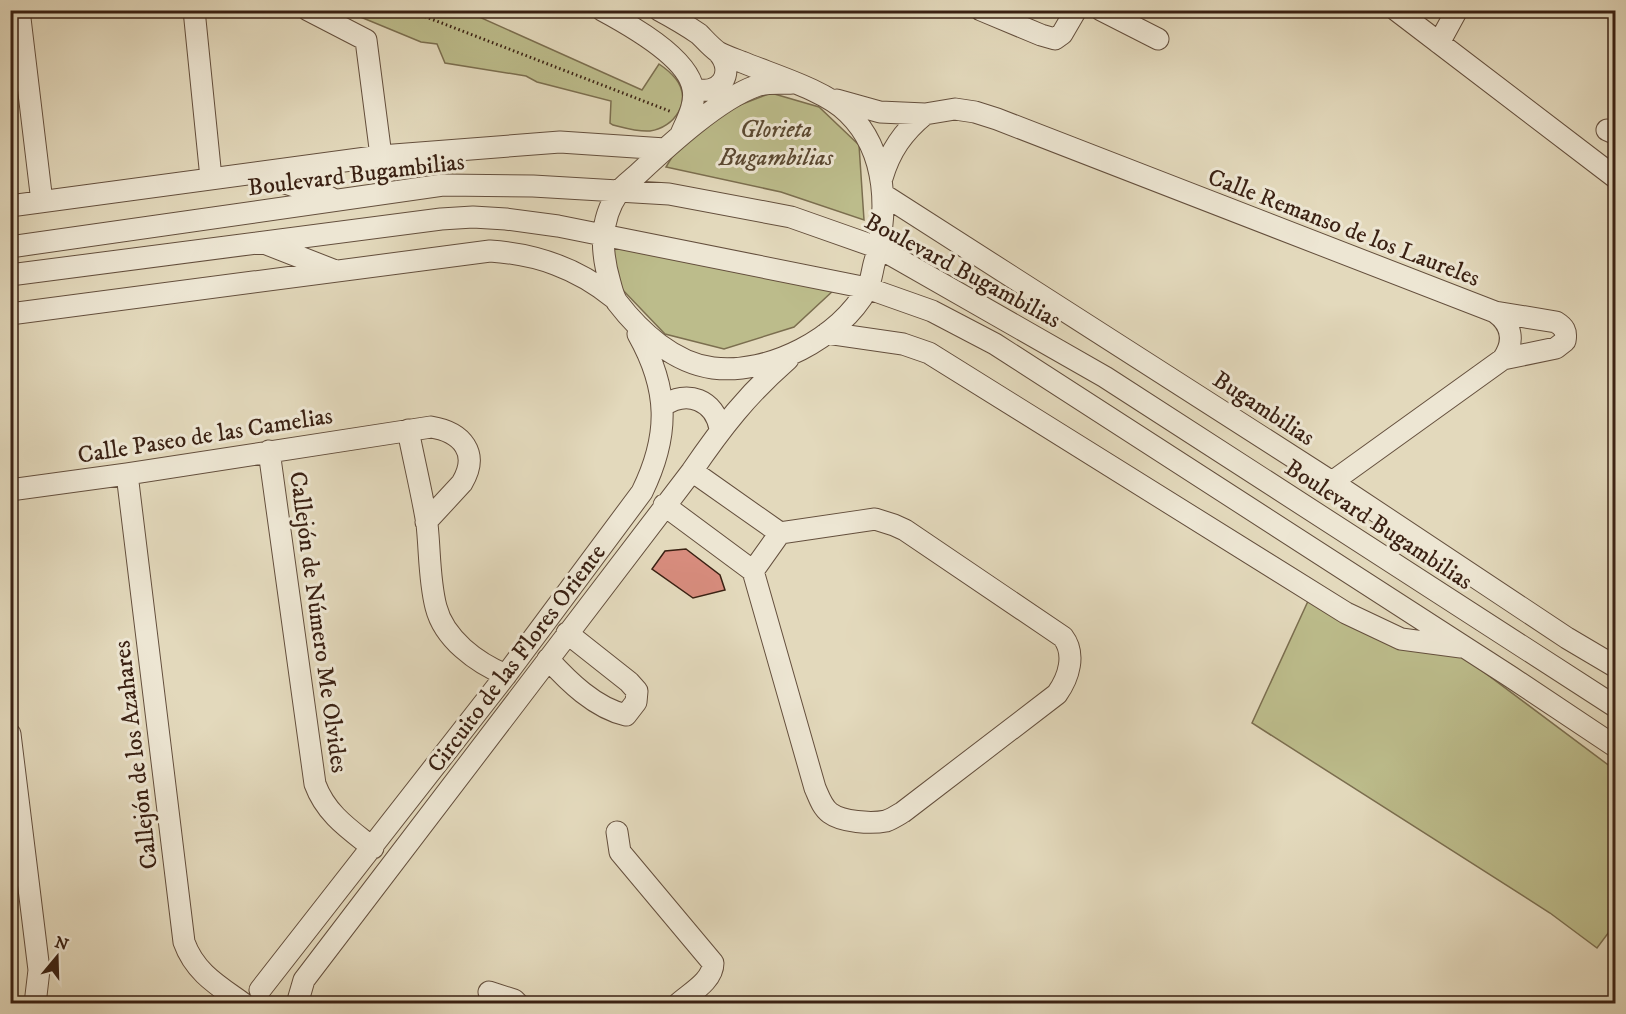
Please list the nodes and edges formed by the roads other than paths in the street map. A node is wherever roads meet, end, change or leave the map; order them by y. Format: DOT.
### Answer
graph roads {
  1 [pos="19,10"];
  2 [pos="194,10"];
  3 [pos="308,10"];
  4 [pos="602,10"];
  5 [pos="658,10"];
  6 [pos="981,10"];
  7 [pos="1076,10"];
  8 [pos="1101,10"];
  9 [pos="1396,10"];
  10 [pos="1457,10"];
  11 [pos="1158,39"];
  12 [pos="1439,43"];
  13 [pos="718,52"];
  14 [pos="792,83"];
  15 [pos="693,88"];
  16 [pos="831,98"];
  17 [pos="925,114"];
  18 [pos="678,135"];
  19 [pos="381,156"];
  20 [pos="253,172"];
  21 [pos="211,178"];
  22 [pos="1616,178"];
  23 [pos="883,187"];
  24 [pos="619,191"];
  25 [pos="338,200"];
  26 [pos="42,202"];
  27 [pos="10,206"];
  28 [pos="602,236"];
  29 [pos="261,241"];
  30 [pos="10,247"];
  31 [pos="879,248"];
  32 [pos="336,271"];
  33 [pos="10,275"];
  34 [pos="867,288"];
  35 [pos="620,305"];
  36 [pos="1495,312"];
  37 [pos="10,314"];
  38 [pos="827,333"];
  39 [pos="793,355"];
  40 [pos="1503,359"];
  41 [pos="663,406"];
  42 [pos="720,429"];
  43 [pos="408,430"];
  44 [pos="269,451"];
  45 [pos="692,471"];
  46 [pos="127,474"];
  47 [pos="1332,482"];
  48 [pos="10,490"];
  49 [pos="664,505"];
  50 [pos="426,522"];
  51 [pos="780,533"];
  52 [pos="753,571"];
  53 [pos="567,633"];
  54 [pos="1567,638"];
  55 [pos="1472,651"];
  56 [pos="548,659"];
  57 [pos="1553,667"];
  58 [pos="1616,667"];
  59 [pos="506,675"];
  60 [pos="1611,704"];
  61 [pos="10,734"];
  62 [pos="1616,747"];
  63 [pos="617,832"];
  64 [pos="372,848"];
  65 [pos="489,992"];
  66 [pos="250,999"];
  67 [pos="35,1004"];
  68 [pos="295,1004"];
  69 [pos="518,1004"];
  70 [pos="678,1004"];
  1 -- 26 [label="street"];
  2 -- 21 [label="street"];
  3 -- 19 [label="street"];
  4 -- 15 [label="street"];
  5 -- 13 [label="street, Calle Remanso de los Laureles"];
  6 -- 7 [label="street"];
  8 -- 11 [label="street"];
  9 -- 12 [label="street"];
  10 -- 12 [label="street"];
  12 -- 22 [label="street"];
  13 -- 14 [label="street, Calle Remanso de los Laureles"];
  13 -- 15 [label="street"];
  14 -- 16 [label="street, Calle Remanso de los Laureles"];
  14 -- 18 [label="street"];
  15 -- 18 [label="street"];
  16 -- 17 [label="street, Calle Remanso de los Laureles"];
  16 -- 23 [label="street"];
  17 -- 23 [label="street"];
  17 -- 36 [label="street, Calle Remanso de los Laureles"];
  18 -- 19 [label="street, Boulevard Bugambilias"];
  18 -- 24 [label="street"];
  19 -- 20 [label="street, Boulevard Bugambilias"];
  20 -- 21 [label="street, Boulevard Bugambilias"];
  20 -- 25 [label="street"];
  21 -- 26 [label="street, Boulevard Bugambilias"];
  23 -- 31 [label="street"];
  23 -- 47 [label="street, Bugambilias"];
  24 -- 25 [label="street, Boulevard Bugambilias"];
  24 -- 28 [label="street"];
  24 -- 31 [label="street, Boulevard Bugambilias"];
  25 -- 30 [label="street, Boulevard Bugambilias"];
  26 -- 27 [label="street, Boulevard Bugambilias"];
  28 -- 29 [label="street, Boulevard Bugambilias"];
  28 -- 34 [label="street, Boulevard Bugambilias"];
  28 -- 35 [label="street"];
  29 -- 32 [label="street"];
  29 -- 33 [label="street, Boulevard Bugambilias"];
  31 -- 34 [label="street"];
  31 -- 57 [label="street, Boulevard Bugambilias"];
  32 -- 35 [label="street"];
  32 -- 37 [label="street"];
  34 -- 38 [label="street"];
  34 -- 55 [label="street, Boulevard Bugambilias"];
  35 -- 39 [label="street"];
  35 -- 41 [label="street, Circuito de las Flores Oriente"];
  36 -- 40 [label="street, Calle Remanso de los Laureles"];
  36 -- 40 [label="street"];
  38 -- 39 [label="street"];
  38 -- 55 [label="street, Boulevard Bugambilias"];
  39 -- 42 [label="street, Circuito de las Flores Oriente"];
  40 -- 47 [label="street"];
  41 -- 42 [label="street"];
  41 -- 59 [label="street, Circuito de las Flores Oriente"];
  42 -- 45 [label="street, Circuito de las Flores Oriente"];
  43 -- 44 [label="street, Calle Paseo de las Camelias"];
  43 -- 50 [label="street"];
  43 -- 50 [label="street, Calle Paseo de las Camelias"];
  44 -- 46 [label="street, Calle Paseo de las Camelias"];
  44 -- 64 [label="street, Callejón de Número Me Olvides"];
  45 -- 49 [label="street, Circuito de las Flores Oriente"];
  45 -- 51 [label="street"];
  46 -- 48 [label="street, Calle Paseo de las Camelias"];
  46 -- 66 [label="street, Callejón de los Azahares"];
  47 -- 54 [label="street, Bugambilias"];
  49 -- 52 [label="street"];
  49 -- 53 [label="street, Circuito de las Flores Oriente"];
  50 -- 59 [label="street"];
  51 -- 52 [label="street"];
  51 -- 52 [label="street"];
  53 -- 56 [label="street, Circuito de las Flores Oriente"];
  53 -- 56 [label="street"];
  54 -- 57 [label="street"];
  54 -- 58 [label="street, Bugambilias"];
  54 -- 60 [label="street"];
  55 -- 57 [label="street"];
  55 -- 62 [label="street, Boulevard Bugambilias"];
  56 -- 68 [label="street, Circuito de las Flores Oriente"];
  57 -- 60 [label="street, Boulevard Bugambilias"];
  59 -- 64 [label="street, Circuito de las Flores Oriente"];
  61 -- 67 [label="street"];
  63 -- 70 [label="street"];
  64 -- 66 [label="street, Circuito de las Flores Oriente"];
  65 -- 69 [label="street"];
  66 -- 68 [label="street"];
}
